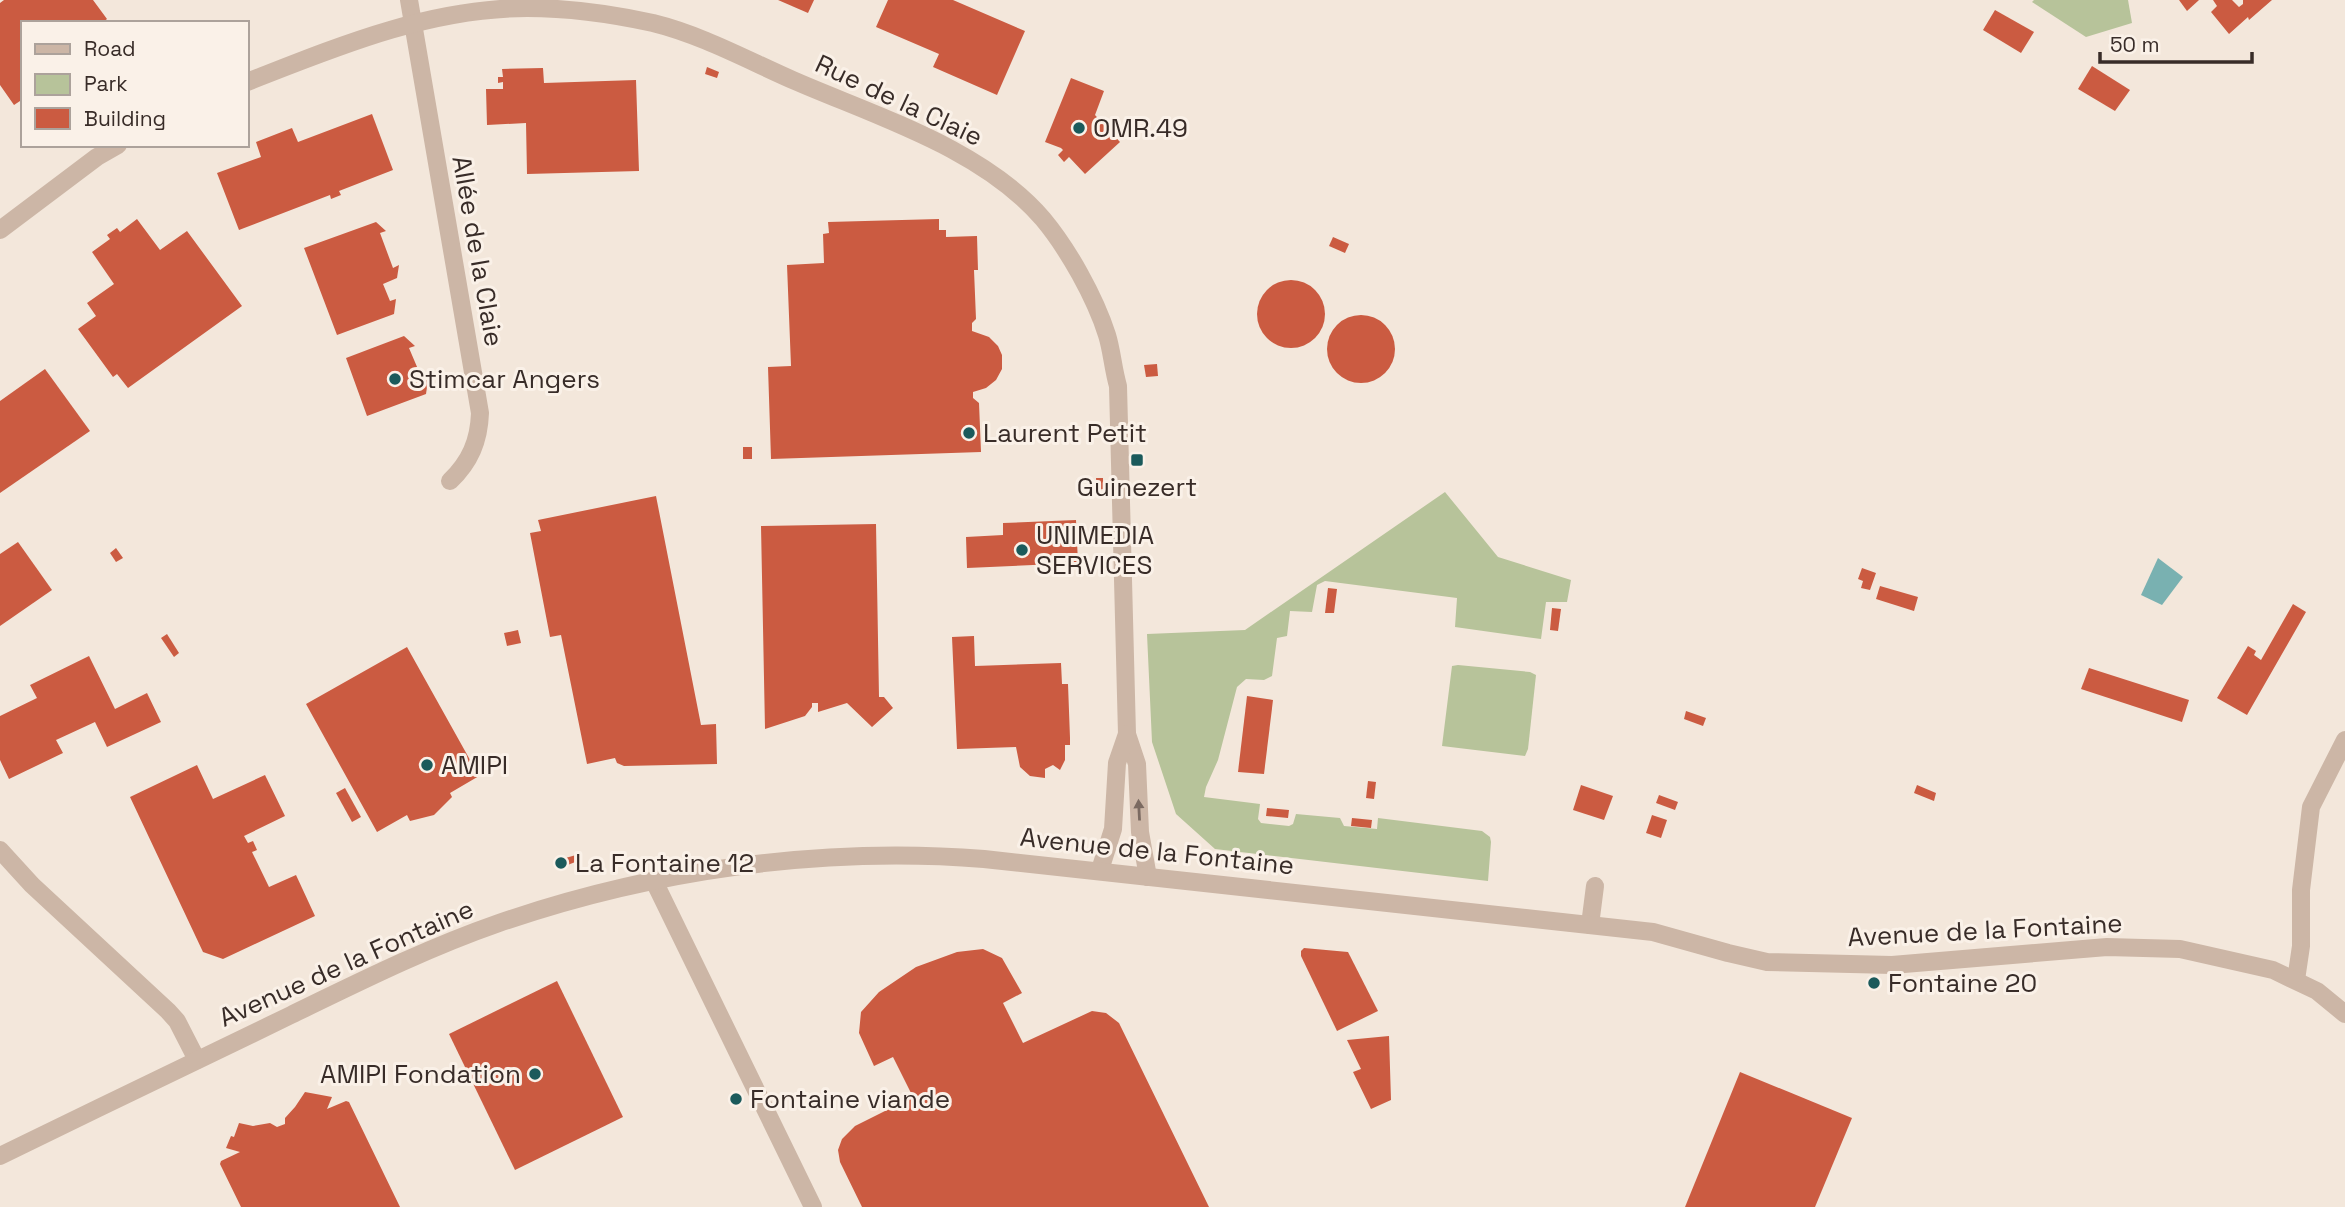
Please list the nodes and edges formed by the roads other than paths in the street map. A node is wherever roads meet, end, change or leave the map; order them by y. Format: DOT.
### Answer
graph roads {
  1 [pos="409,0"];
  2 [pos="414,22"];
  3 [pos="248,82"];
  4 [pos="115,147"];
  5 [pos="0,230"];
  6 [pos="450,481"];
  7 [pos="1127,734"];
  8 [pos="2345,740"];
  9 [pos="0,850"];
  10 [pos="1100,870"];
  11 [pos="1148,877"];
  12 [pos="654,881"];
  13 [pos="1595,886"];
  14 [pos="1590,925"];
  15 [pos="2296,980"];
  16 [pos="2342,1005"];
  17 [pos="197,1060"];
  18 [pos="0,1156"];
  19 [pos="813,1207"];
  1 -- 2 [label="street, Allée de la Claie"];
  2 -- 3 [label="street, Rue de la Claie"];
  2 -- 6 [label="street, Allée de la Claie"];
  2 -- 7 [label="street, Rue de la Claie"];
  4 -- 5 [label="street"];
  7 -- 10 [label="street, Rue de la Claie"];
  11 -- 7 [label="street, Rue de la Claie, one-way"];
  8 -- 15 [label="street"];
  9 -- 17 [label="street"];
  10 -- 11 [label="street, Avenue de la Fontaine"];
  10 -- 12 [label="street, Avenue de la Fontaine"];
  11 -- 14 [label="street, Avenue de la Fontaine"];
  12 -- 17 [label="street, Avenue de la Fontaine"];
  12 -- 19 [label="street"];
  13 -- 14 [label="street"];
  14 -- 15 [label="street, Avenue de la Fontaine"];
  15 -- 16 [label="street, Avenue de la Fontaine"];
  17 -- 18 [label="street, Avenue de la Fontaine"];
}
